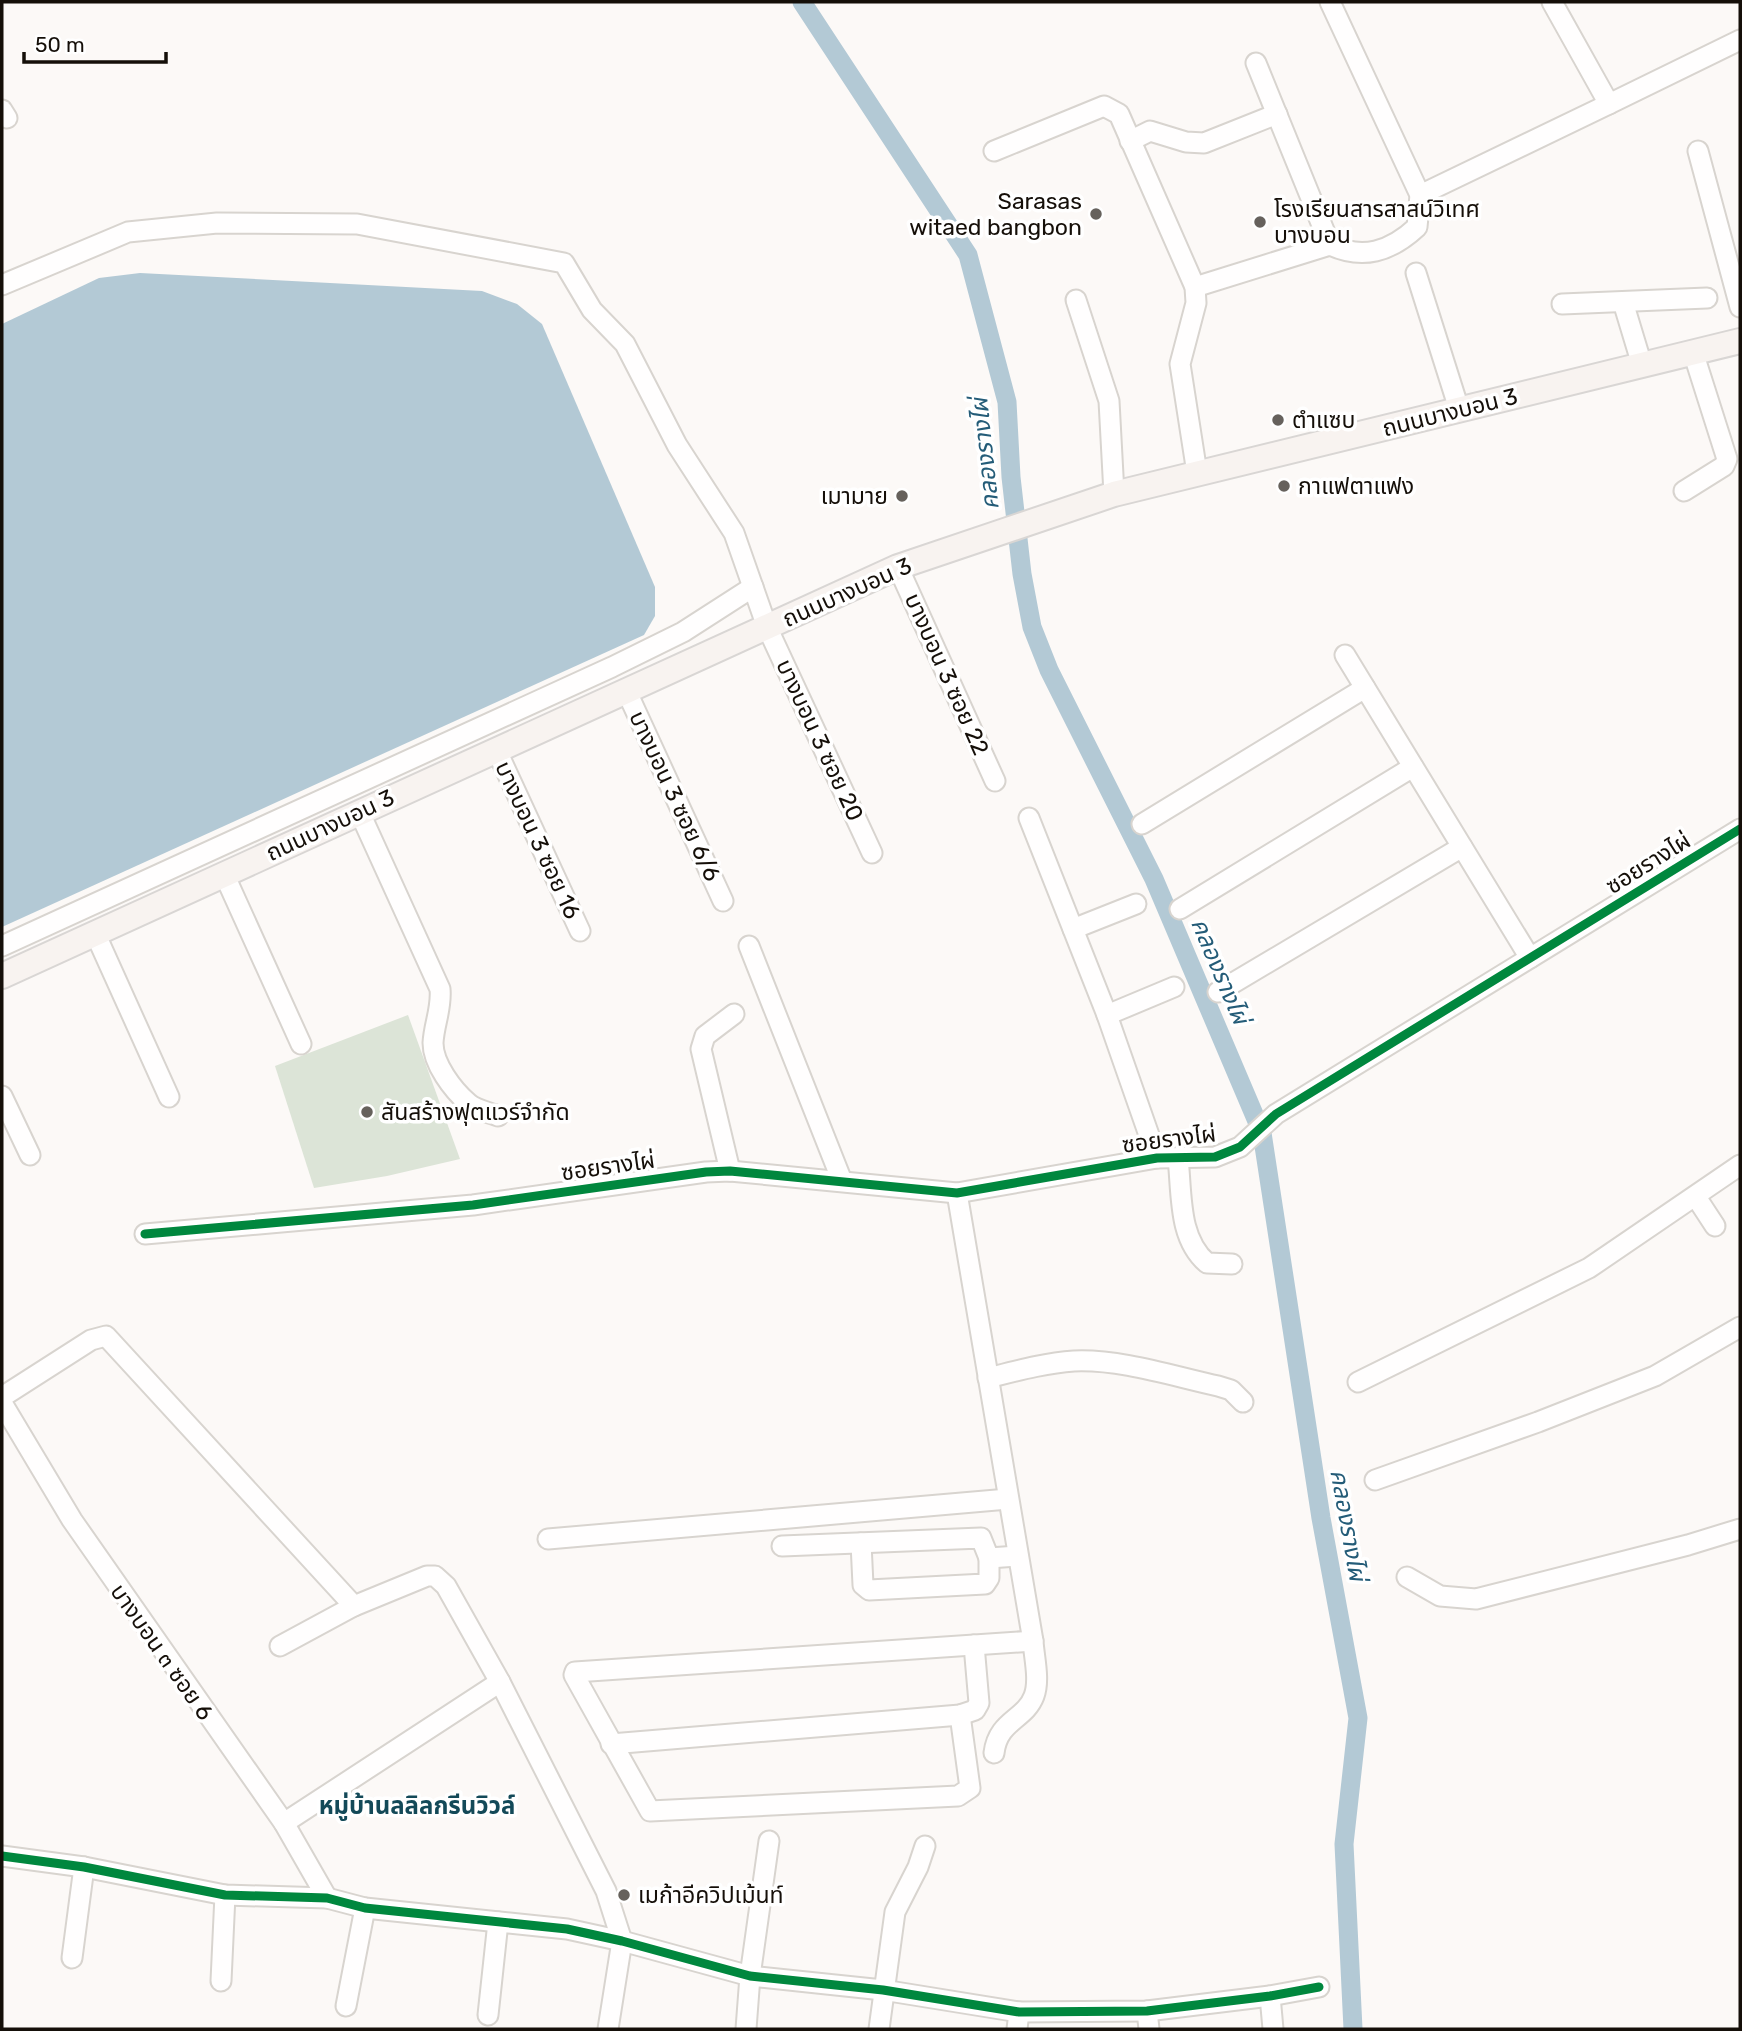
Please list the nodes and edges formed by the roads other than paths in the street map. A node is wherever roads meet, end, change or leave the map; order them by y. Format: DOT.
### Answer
graph roads {
  1 [pos="1330,2"];
  2 [pos="1552,2"];
  3 [pos="1740,40"];
  4 [pos="1256,63"];
  5 [pos="1609,104"];
  6 [pos="1277,114"];
  7 [pos="1130,141"];
  8 [pos="994,151"];
  9 [pos="1698,152"];
  10 [pos="1420,195"];
  11 [pos="1330,245"];
  12 [pos="1416,273"];
  13 [pos="2,285"];
  14 [pos="1195,287"];
  15 [pos="1707,298"];
  16 [pos="1076,300"];
  17 [pos="1623,302"];
  18 [pos="1562,304"];
  19 [pos="1740,307"];
  20 [pos="1740,341"];
  21 [pos="1693,352"];
  22 [pos="1642,365"];
  23 [pos="1459,409"];
  24 [pos="1197,473"];
  25 [pos="1684,491"];
  26 [pos="1114,494"];
  27 [pos="898,567"];
  28 [pos="753,587"];
  29 [pos="767,627"];
  30 [pos="1345,655"];
  31 [pos="1366,688"];
  32 [pos="626,690"];
  33 [pos="496,749"];
  34 [pos="1413,767"];
  35 [pos="995,781"];
  36 [pos="359,811"];
  37 [pos="1029,818"];
  38 [pos="1142,824"];
  39 [pos="1740,829"];
  40 [pos="1462,847"];
  41 [pos="872,853"];
  42 [pos="224,874"];
  43 [pos="723,901"];
  44 [pos="1136,904"];
  45 [pos="1180,909"];
  46 [pos="1073,929"];
  47 [pos="580,931"];
  48 [pos="95,933"];
  49 [pos="2,946"];
  50 [pos="749,946"];
  51 [pos="1530,958"];
  52 [pos="2,976"];
  53 [pos="1174,987"];
  54 [pos="1218,992"];
  55 [pos="734,1014"];
  56 [pos="1107,1015"];
  57 [pos="301,1044"];
  58 [pos="2,1096"];
  59 [pos="169,1097"];
  60 [pos="498,1116"];
  61 [pos="30,1155"];
  62 [pos="1157,1158"];
  63 [pos="1178,1158"];
  64 [pos="1740,1165"];
  65 [pos="730,1171"];
  66 [pos="842,1181"];
  67 [pos="957,1194"];
  68 [pos="1696,1197"];
  69 [pos="1715,1226"];
  70 [pos="145,1234"];
  71 [pos="1232,1264"];
  72 [pos="1740,1327"];
  73 [pos="988,1378"];
  74 [pos="1358,1382"];
  75 [pos="2,1400"];
  76 [pos="1243,1402"];
  77 [pos="1375,1480"];
  78 [pos="1008,1499"];
  79 [pos="1740,1529"];
  80 [pos="548,1539"];
  81 [pos="861,1543"];
  82 [pos="782,1546"];
  83 [pos="1018,1556"];
  84 [pos="989,1558"];
  85 [pos="1407,1577"];
  86 [pos="354,1606"];
  87 [pos="1033,1641"];
  88 [pos="974,1645"];
  89 [pos="280,1646"];
  90 [pos="500,1682"];
  91 [pos="960,1715"];
  92 [pos="611,1744"];
  93 [pos="994,1753"];
  94 [pos="284,1823"];
  95 [pos="769,1841"];
  96 [pos="925,1846"];
  97 [pos="2,1856"];
  98 [pos="85,1867"];
  99 [pos="225,1895"];
  100 [pos="327,1898"];
  101 [pos="365,1908"];
  102 [pos="498,1922"];
  103 [pos="622,1941"];
  104 [pos="72,1958"];
  105 [pos="750,1976"];
  106 [pos="221,1981"];
  107 [pos="1319,1987"];
  108 [pos="883,1990"];
  109 [pos="1270,1996"];
  110 [pos="346,2006"];
  111 [pos="488,2015"];
  112 [pos="1018,2020"];
  113 [pos="1148,2020"];
  114 [pos="608,2029"];
  115 [pos="746,2029"];
  116 [pos="878,2029"];
  117 [pos="1273,2029"];
  1 -- 10 [label="street"];
  2 -- 5 [label="street"];
  3 -- 5 [label="street"];
  4 -- 6 [label="street"];
  5 -- 10 [label="street"];
  6 -- 7 [label="street"];
  6 -- 11 [label="street"];
  7 -- 8 [label="street"];
  7 -- 14 [label="street"];
  9 -- 19 [label="street"];
  10 -- 11 [label="street"];
  11 -- 14 [label="street"];
  12 -- 23 [label="street"];
  13 -- 28 [label="street, บางบอน 3 ซอย 20"];
  14 -- 24 [label="street"];
  15 -- 17 [label="street"];
  16 -- 26 [label="street"];
  17 -- 18 [label="street"];
  17 -- 22 [label="street"];
  20 -- 21 [label="main road, ถนนบางบอน 3"];
  21 -- 22 [label="main road, ถนนบางบอน 3"];
  21 -- 25 [label="street"];
  22 -- 23 [label="main road, ถนนบางบอน 3"];
  23 -- 24 [label="main road, ถนนบางบอน 3"];
  24 -- 26 [label="main road, ถนนบางบอน 3"];
  26 -- 27 [label="main road, ถนนบางบอน 3"];
  27 -- 29 [label="main road, ถนนบางบอน 3"];
  27 -- 35 [label="street, บางบอน 3 ซอย 22"];
  28 -- 29 [label="street, บางบอน 3 ซอย 20"];
  28 -- 49 [label="street"];
  29 -- 32 [label="main road, ถนนบางบอน 3"];
  29 -- 41 [label="street, บางบอน 3 ซอย 20"];
  30 -- 31 [label="street"];
  31 -- 34 [label="street"];
  31 -- 38 [label="street"];
  32 -- 33 [label="main road, ถนนบางบอน 3"];
  32 -- 43 [label="street, บางบอน 3 ซอย 6/6"];
  33 -- 36 [label="main road, ถนนบางบอน 3"];
  33 -- 47 [label="street, บางบอน 3 ซอย 16"];
  34 -- 40 [label="street"];
  34 -- 45 [label="street"];
  36 -- 42 [label="main road, ถนนบางบอน 3"];
  36 -- 60 [label="street"];
  37 -- 46 [label="street"];
  39 -- 51 [label="street, ซอยรางไผ่"];
  40 -- 51 [label="street"];
  40 -- 54 [label="street"];
  42 -- 48 [label="main road, ถนนบางบอน 3"];
  42 -- 57 [label="street"];
  44 -- 46 [label="street"];
  46 -- 56 [label="street"];
  48 -- 52 [label="main road, ถนนบางบอน 3"];
  48 -- 59 [label="street"];
  50 -- 66 [label="street"];
  51 -- 63 [label="street, ซอยรางไผ่"];
  53 -- 56 [label="street"];
  55 -- 65 [label="street"];
  56 -- 62 [label="street"];
  58 -- 61 [label="street"];
  62 -- 63 [label="street, ซอยรางไผ่"];
  62 -- 67 [label="street, ซอยรางไผ่"];
  63 -- 71 [label="street"];
  64 -- 68 [label="street"];
  65 -- 66 [label="street, ซอยรางไผ่"];
  65 -- 70 [label="street, ซอยรางไผ่"];
  66 -- 67 [label="street, ซอยรางไผ่"];
  67 -- 73 [label="street"];
  68 -- 69 [label="street"];
  68 -- 74 [label="street"];
  72 -- 77 [label="street"];
  73 -- 76 [label="street"];
  73 -- 78 [label="street"];
  75 -- 86 [label="street"];
  75 -- 94 [label="street, บางบอน ๓ ซอย 6"];
  78 -- 80 [label="street"];
  78 -- 83 [label="street"];
  79 -- 85 [label="street"];
  81 -- 82 [label="street"];
  81 -- 84 [label="street"];
  81 -- 84 [label="street"];
  83 -- 84 [label="street"];
  83 -- 87 [label="street"];
  86 -- 89 [label="street"];
  86 -- 90 [label="street"];
  87 -- 88 [label="street"];
  87 -- 93 [label="street"];
  88 -- 91 [label="street"];
  88 -- 92 [label="street"];
  90 -- 94 [label="street"];
  90 -- 103 [label="street"];
  91 -- 92 [label="street"];
  91 -- 92 [label="street"];
  94 -- 100 [label="street, บางบอน ๓ ซอย 6"];
  95 -- 105 [label="street"];
  96 -- 108 [label="street"];
  97 -- 98 [label="street"];
  98 -- 99 [label="street"];
  98 -- 104 [label="street"];
  99 -- 100 [label="street"];
  99 -- 106 [label="street"];
  100 -- 101 [label="street"];
  101 -- 102 [label="street"];
  101 -- 110 [label="street"];
  102 -- 103 [label="street"];
  102 -- 111 [label="street"];
  103 -- 105 [label="street"];
  103 -- 114 [label="street"];
  105 -- 108 [label="street"];
  105 -- 115 [label="street"];
  107 -- 109 [label="street"];
  108 -- 112 [label="street"];
  108 -- 116 [label="street"];
  109 -- 113 [label="street"];
  109 -- 117 [label="street"];
  112 -- 113 [label="street"];
}
